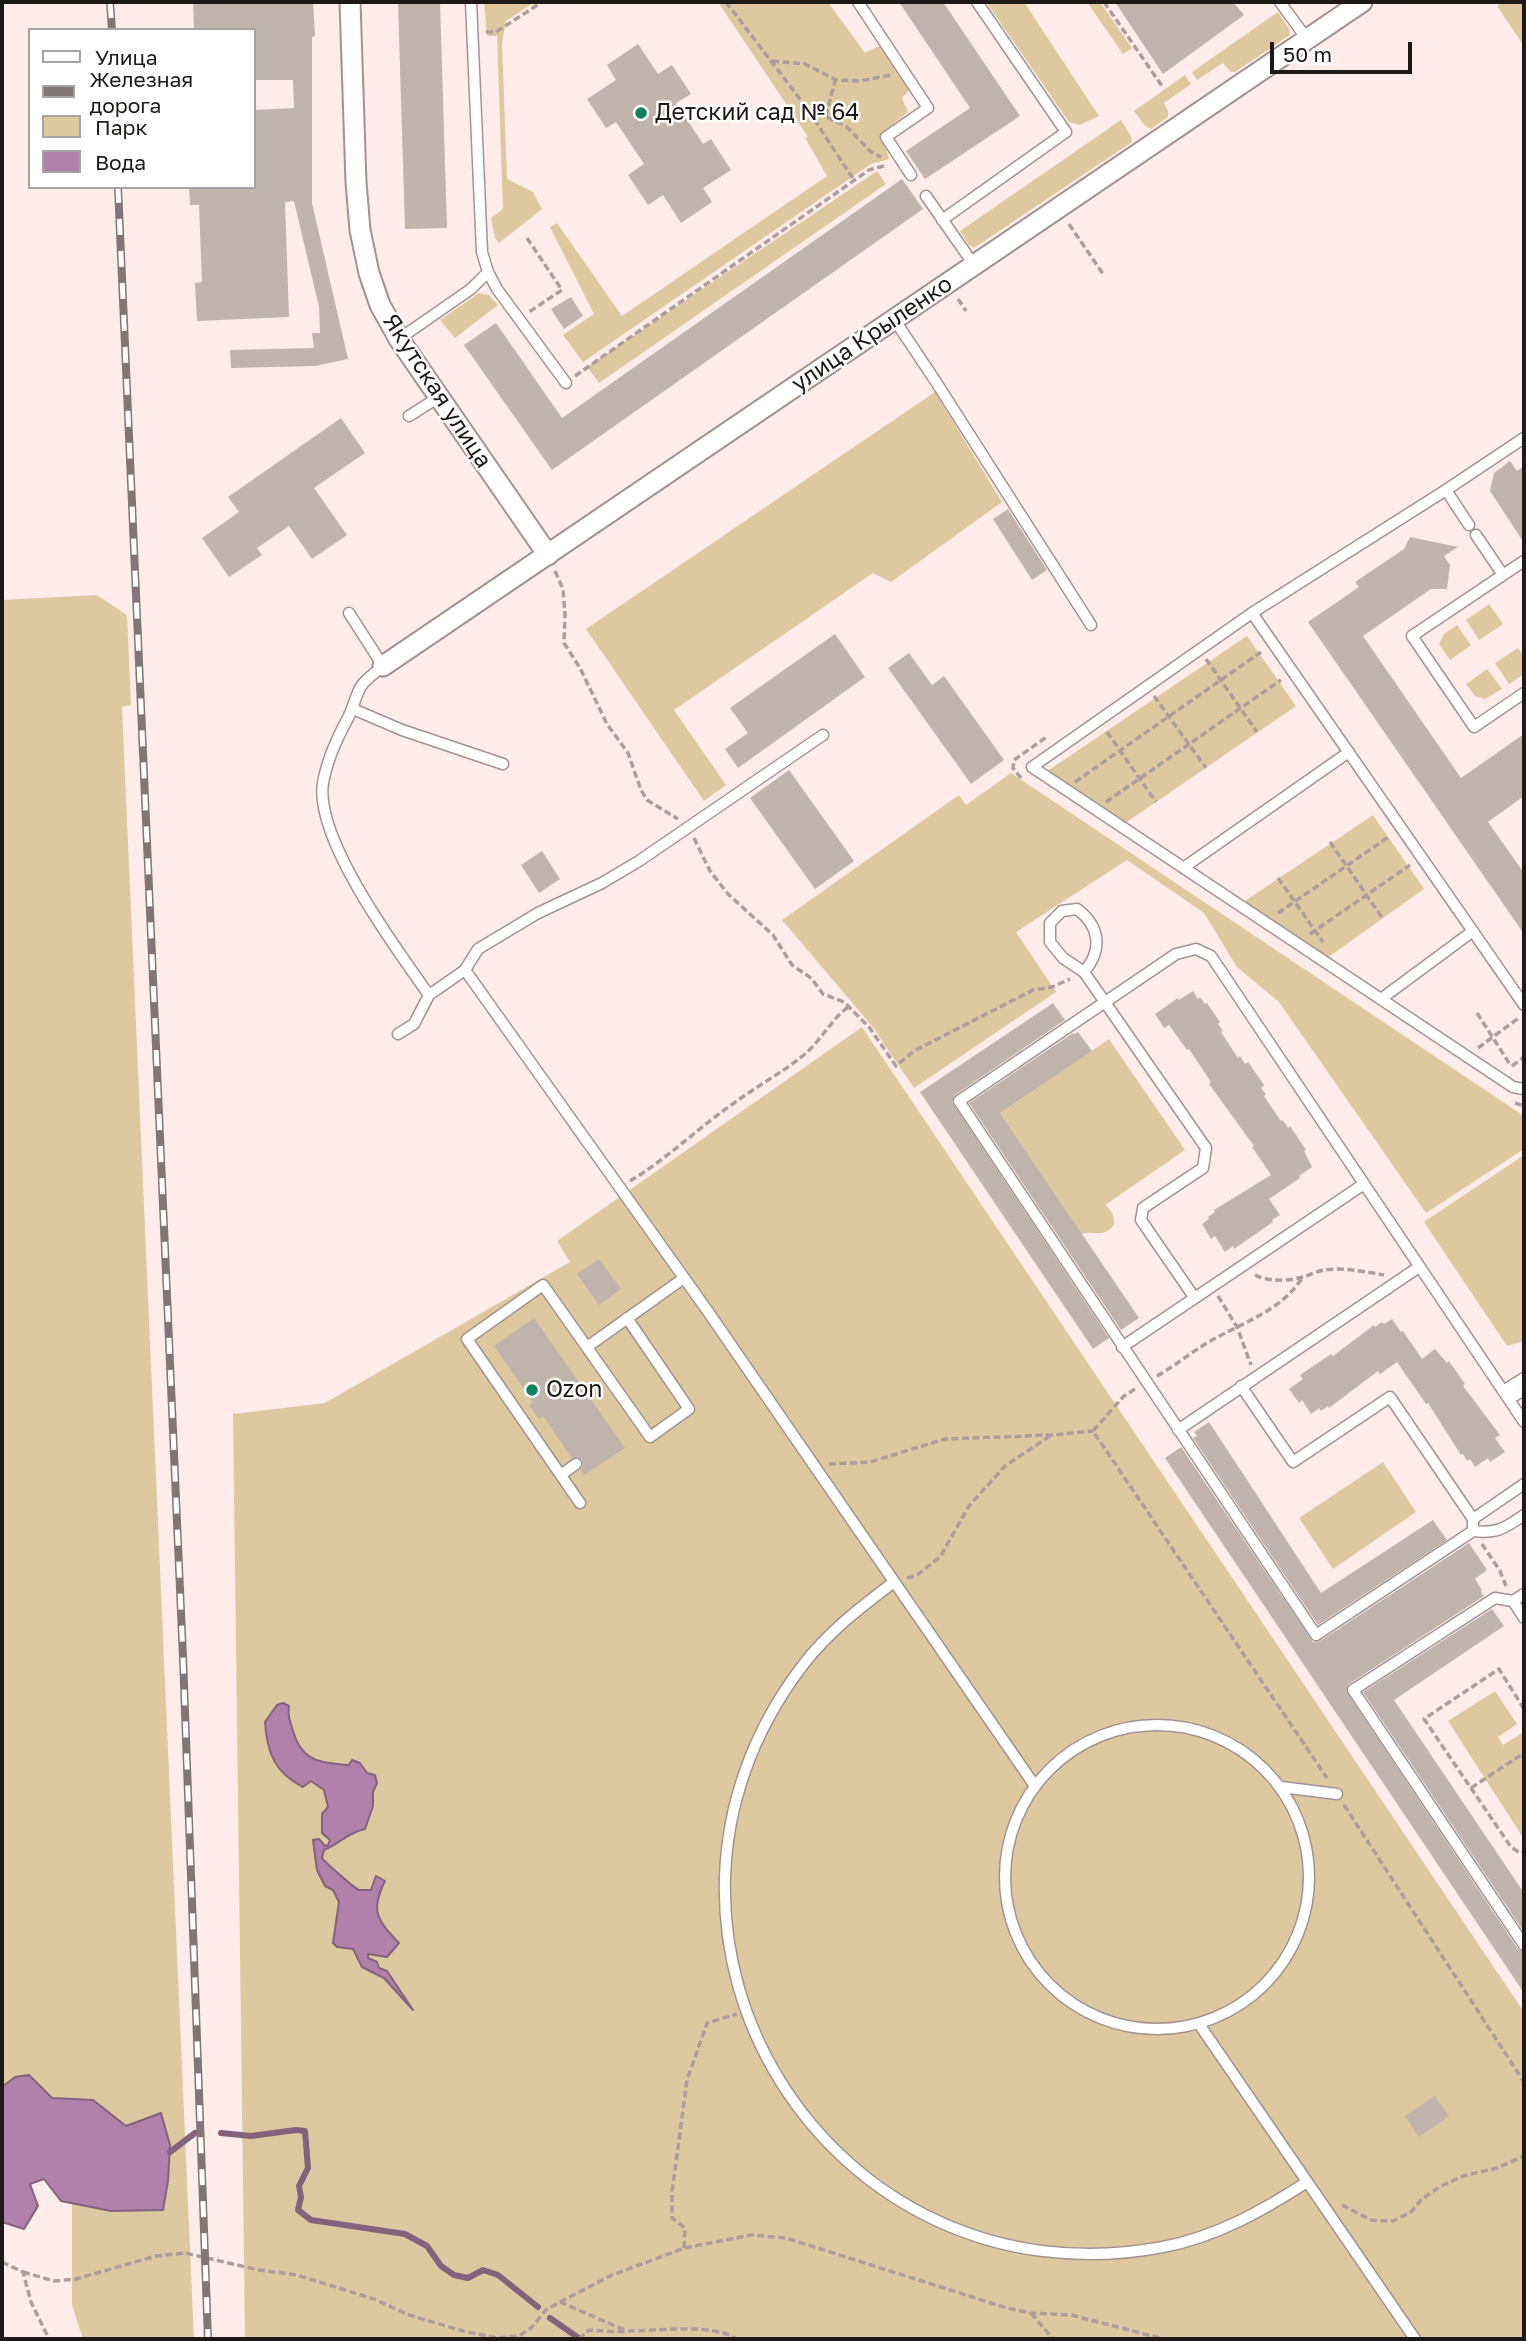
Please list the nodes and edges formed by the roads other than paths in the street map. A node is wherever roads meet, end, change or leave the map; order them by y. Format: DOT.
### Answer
graph roads {
  1 [pos="349,2"];
  2 [pos="471,2"];
  3 [pos="858,2"];
  4 [pos="977,2"];
  5 [pos="1280,2"];
  6 [pos="1362,2"];
  7 [pos="1307,39"];
  8 [pos="911,175"];
  9 [pos="926,196"];
  10 [pos="942,220"];
  11 [pos="974,265"];
  12 [pos="488,272"];
  13 [pos="894,319"];
  14 [pos="399,339"];
  15 [pos="566,383"];
  16 [pos="439,397"];
  17 [pos="409,416"];
  18 [pos="1524,438"];
  19 [pos="1446,490"];
  20 [pos="1469,526"];
  21 [pos="1476,535"];
  22 [pos="548,555"];
  23 [pos="1524,561"];
  24 [pos="1503,575"];
  25 [pos="349,613"];
  26 [pos="1252,613"];
  27 [pos="1091,625"];
  28 [pos="383,666"];
  29 [pos="1524,693"];
  30 [pos="353,709"];
  31 [pos="823,735"];
  32 [pos="1349,752"];
  33 [pos="503,764"];
  34 [pos="1183,868"];
  35 [pos="1473,931"];
  36 [pos="465,970"];
  37 [pos="1084,972"];
  38 [pos="429,995"];
  39 [pos="1381,999"];
  40 [pos="1107,1002"];
  41 [pos="1524,1005"];
  42 [pos="398,1034"];
  43 [pos="1524,1089"];
  44 [pos="1364,1184"];
  45 [pos="1419,1267"];
  46 [pos="684,1278"];
  47 [pos="1194,1297"];
  48 [pos="627,1318"];
  49 [pos="587,1347"];
  50 [pos="1122,1347"];
  51 [pos="1524,1378"];
  52 [pos="1241,1386"];
  53 [pos="1524,1390"];
  54 [pos="1506,1395"];
  55 [pos="1524,1422"];
  56 [pos="1178,1430"];
  57 [pos="576,1464"];
  58 [pos="562,1474"];
  59 [pos="1524,1484"];
  60 [pos="580,1503"];
  61 [pos="1524,1515"];
  62 [pos="1472,1519"];
  63 [pos="1473,1531"];
  64 [pos="894,1582"];
  65 [pos="1524,1594"];
  66 [pos="1514,1601"];
  67 [pos="1524,1618"];
  68 [pos="1035,1786"];
  69 [pos="1281,1787"];
  70 [pos="1337,1794"];
  71 [pos="1524,1945"];
  72 [pos="1199,2024"];
  73 [pos="1307,2182"];
  74 [pos="1415,2339"];
  1 -- 14 [label="street, Якутская улица"];
  2 -- 12 [label="lane"];
  3 -- 8 [label="lane"];
  4 -- 10 [label="lane"];
  5 -- 7 [label="lane"];
  6 -- 7 [label="street, улица Крыленко"];
  7 -- 11 [label="street, улица Крыленко"];
  9 -- 10 [label="lane"];
  10 -- 11 [label="lane"];
  11 -- 13 [label="street, улица Крыленко"];
  12 -- 14 [label="lane"];
  12 -- 15 [label="lane"];
  13 -- 22 [label="street, улица Крыленко"];
  13 -- 27 [label="lane"];
  14 -- 16 [label="street, Якутская улица"];
  16 -- 17 [label="lane"];
  16 -- 22 [label="street, Якутская улица"];
  18 -- 19 [label="lane"];
  19 -- 20 [label="lane"];
  19 -- 26 [label="lane"];
  21 -- 24 [label="lane"];
  22 -- 28 [label="street, улица Крыленко"];
  23 -- 24 [label="lane"];
  24 -- 29 [label="lane"];
  25 -- 28 [label="lane"];
  26 -- 32 [label="lane"];
  26 -- 34 [label="lane"];
  28 -- 30 [label="lane"];
  30 -- 33 [label="lane"];
  30 -- 38 [label="lane"];
  31 -- 36 [label="lane"];
  32 -- 34 [label="lane"];
  32 -- 35 [label="lane"];
  34 -- 39 [label="lane"];
  35 -- 39 [label="lane"];
  35 -- 41 [label="lane"];
  36 -- 38 [label="lane"];
  36 -- 46 [label="lane"];
  37 -- 37 [label="lane"];
  37 -- 40 [label="lane"];
  38 -- 42 [label="lane"];
  39 -- 43 [label="lane"];
  40 -- 44 [label="lane"];
  40 -- 47 [label="lane"];
  40 -- 50 [label="lane"];
  44 -- 45 [label="lane"];
  44 -- 47 [label="lane"];
  45 -- 52 [label="lane"];
  45 -- 54 [label="lane"];
  46 -- 48 [label="lane"];
  46 -- 64 [label="lane"];
  47 -- 50 [label="lane"];
  48 -- 49 [label="lane"];
  48 -- 49 [label="lane"];
  49 -- 58 [label="lane"];
  50 -- 56 [label="lane"];
  51 -- 54 [label="lane"];
  52 -- 56 [label="lane"];
  52 -- 62 [label="lane"];
  53 -- 54 [label="lane"];
  54 -- 55 [label="lane"];
  56 -- 63 [label="lane"];
  57 -- 58 [label="lane"];
  58 -- 60 [label="lane"];
  59 -- 62 [label="lane"];
  61 -- 63 [label="lane"];
  62 -- 63 [label="lane"];
  64 -- 68 [label="lane"];
  64 -- 73 [label="lane"];
  65 -- 66 [label="lane"];
  66 -- 67 [label="lane"];
  66 -- 71 [label="lane"];
  68 -- 69 [label="lane"];
  68 -- 72 [label="lane"];
  69 -- 70 [label="lane"];
  69 -- 72 [label="lane"];
  72 -- 73 [label="lane"];
  73 -- 74 [label="lane"];
}
